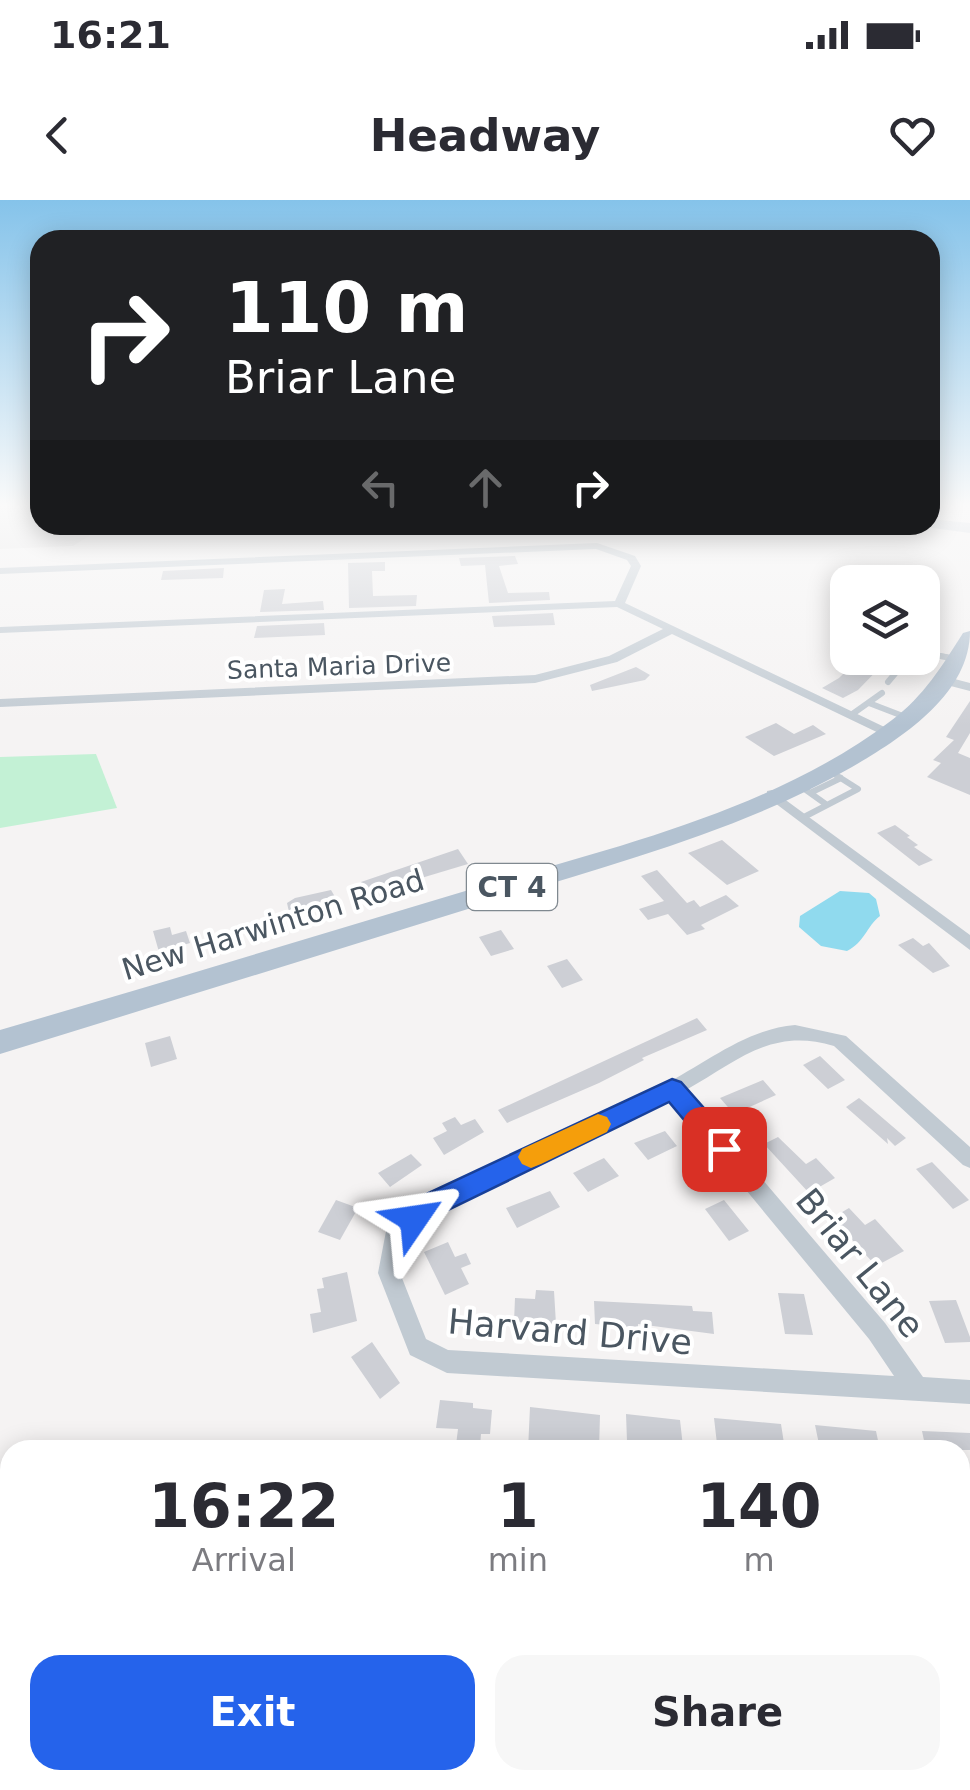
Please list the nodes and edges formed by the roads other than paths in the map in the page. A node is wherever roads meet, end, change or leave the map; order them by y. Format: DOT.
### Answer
graph roads {
  1 [pos="630,578"];
  2 [pos="618,604"];
  3 [pos="0,630"];
  4 [pos="670,630"];
  5 [pos="964,657"];
  6 [pos="894,675"];
  7 [pos="888,682"];
  8 [pos="882,693"];
  9 [pos="0,702"];
  10 [pos="869,703"];
  11 [pos="851,715"];
  12 [pos="899,726"];
  13 [pos="834,774"];
  14 [pos="793,790"];
  15 [pos="827,805"];
  16 [pos="804,817"];
  17 [pos="970,944"];
  18 [pos="0,1042"];
  19 [pos="672,1088"];
  20 [pos="970,1159"];
  21 [pos="917,1388"];
  22 [pos="970,1392"];
  1 -- 2 [label="street"];
  2 -- 3 [label="street"];
  2 -- 4 [label="street"];
  4 -- 9 [label="street, Santa Maria Drive"];
  4 -- 11 [label="street"];
  5 -- 12 [label="main road, New Harwinton Road / CT 4"];
  6 -- 7 [label="lane"];
  8 -- 10 [label="lane"];
  10 -- 11 [label="lane"];
  10 -- 12 [label="lane"];
  11 -- 12 [label="street"];
  12 -- 13 [label="main road, New Harwinton Road / CT 4"];
  13 -- 14 [label="main road, New Harwinton Road / CT 4"];
  13 -- 15 [label="lane"];
  14 -- 15 [label="lane"];
  14 -- 16 [label="street"];
  14 -- 18 [label="main road, New Harwinton Road / CT 4"];
  15 -- 16 [label="lane"];
  16 -- 17 [label="street"];
  19 -- 20 [label="street, Harvard Drive"];
  19 -- 21 [label="street, Briar Lane"];
  19 -- 21 [label="street, Harvard Drive"];
  21 -- 22 [label="street, Harvard Drive"];
}
